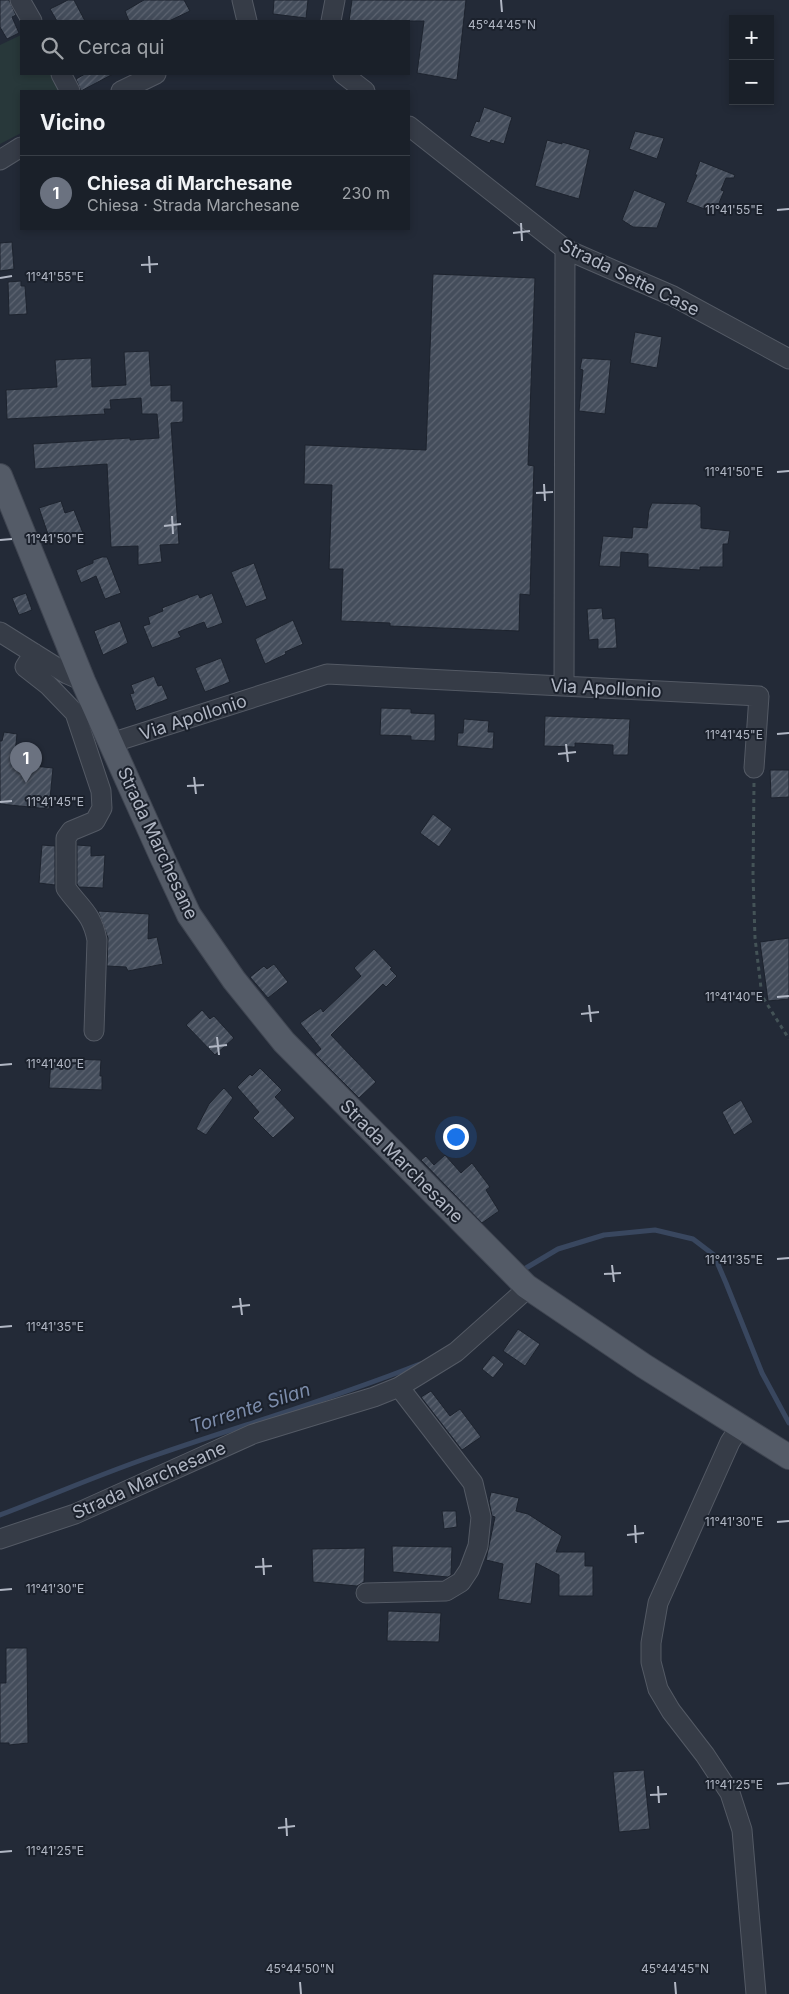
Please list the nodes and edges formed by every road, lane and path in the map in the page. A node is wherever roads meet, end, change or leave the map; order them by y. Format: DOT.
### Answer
graph roads {
  1 [pos="20,0"];
  2 [pos="242,0"];
  3 [pos="335,0"];
  4 [pos="31,20"];
  5 [pos="248,20"];
  6 [pos="331,20"];
  7 [pos="62,75"];
  8 [pos="154,75"];
  9 [pos="344,75"];
  10 [pos="69,90"];
  11 [pos="123,90"];
  12 [pos="364,90"];
  13 [pos="410,127"];
  14 [pos="20,148"];
  15 [pos="0,160"];
  16 [pos="565,249"];
  17 [pos="789,359"];
  18 [pos="0,476"];
  19 [pos="0,632"];
  20 [pos="34,653"];
  21 [pos="82,681"];
  22 [pos="564,686"];
  23 [pos="112,743"];
  24 [pos="754,768"];
  25 [pos="94,1031"];
  26 [pos="789,1039"];
  27 [pos="526,1286"];
  28 [pos="398,1387"];
  29 [pos="740,1427"];
  30 [pos="786,1452"];
  31 [pos="0,1539"];
  32 [pos="366,1593"];
  33 [pos="756,1994"];
  1 -- 4 [label="street"];
  2 -- 5 [label="street"];
  3 -- 6 [label="street"];
  7 -- 10 [label="street"];
  8 -- 11 [label="street"];
  9 -- 12 [label="street"];
  13 -- 16 [label="street, Strada Sette Case"];
  14 -- 15 [label="street"];
  16 -- 17 [label="street, Strada Sette Case"];
  16 -- 22 [label="street"];
  18 -- 21 [label="main road, Strada Marchesane"];
  19 -- 20 [label="street"];
  20 -- 21 [label="street"];
  20 -- 25 [label="street"];
  21 -- 23 [label="main road, Strada Marchesane"];
  22 -- 23 [label="street, Via Apollonio"];
  22 -- 24 [label="street, Via Apollonio"];
  23 -- 27 [label="main road, Strada Marchesane"];
  24 -- 26 [label="path"];
  27 -- 28 [label="street, Strada Marchesane"];
  27 -- 29 [label="main road, Strada Marchesane"];
  28 -- 31 [label="street, Strada Marchesane"];
  28 -- 32 [label="street"];
  29 -- 30 [label="main road, Strada Marchesane"];
  29 -- 33 [label="street"];
}
